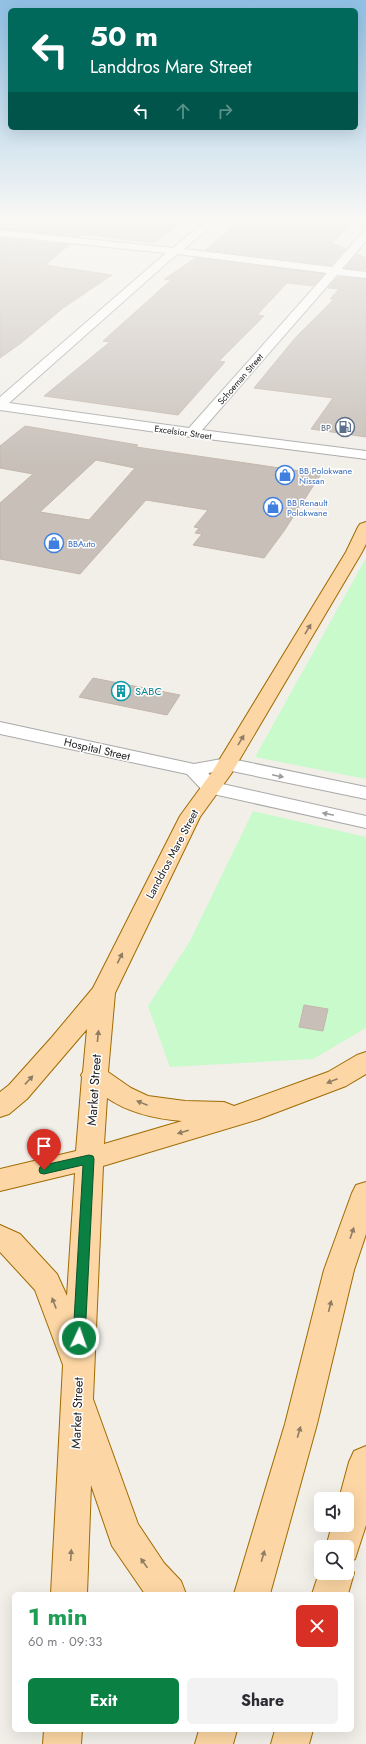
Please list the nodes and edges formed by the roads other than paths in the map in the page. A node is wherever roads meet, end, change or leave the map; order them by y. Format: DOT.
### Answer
graph roads {
  1 [pos="117,302"];
  2 [pos="306,302"];
  3 [pos="0,405"];
  4 [pos="192,433"];
  5 [pos="366,455"];
  6 [pos="366,527"];
  7 [pos="0,728"];
  8 [pos="227,764"];
  9 [pos="194,770"];
  10 [pos="211,788"];
  11 [pos="366,793"];
  12 [pos="366,822"];
  13 [pos="103,993"];
  14 [pos="366,1062"];
  15 [pos="94,1074"];
  16 [pos="0,1107"];
  17 [pos="250,1112"];
  18 [pos="89,1159"];
  19 [pos="0,1180"];
  20 [pos="366,1193"];
  21 [pos="0,1237"];
  22 [pos="78,1381"];
  23 [pos="366,1462"];
  24 [pos="345,1540"];
  25 [pos="334,1580"];
  26 [pos="69,1592"];
  27 [pos="166,1592"];
  28 [pos="253,1592"];
  29 [pos="331,1592"];
  30 [pos="62,1732"];
  31 [pos="217,1732"];
  32 [pos="293,1732"];
  33 [pos="62,1744"];
  34 [pos="214,1744"];
  35 [pos="290,1744"];
  1 -- 3 [label="street"];
  2 -- 4 [label="street, Schoeman Street"];
  3 -- 4 [label="street, Excelsior Street"];
  4 -- 5 [label="street, Excelsior Street"];
  8 -- 6 [label="main road, Landdros Mare Street, one-way"];
  7 -- 9 [label="street, Hospital Street"];
  8 -- 9 [label="street, Hospital Street"];
  8 -- 10 [label="main road, Landdros Mare Street"];
  8 -- 11 [label="street, Hospital Street, one-way"];
  9 -- 10 [label="street"];
  12 -- 10 [label="street, one-way"];
  13 -- 10 [label="main road, Landdros Mare Street, one-way"];
  15 -- 13 [label="main road, Market Street, one-way"];
  16 -- 13 [label="main road, Landdros Mare Street, one-way"];
  14 -- 17 [label="main road, one-way"];
  17 -- 15 [label="main road, one-way"];
  15 -- 18 [label="main road, Market Street"];
  17 -- 18 [label="main road, one-way"];
  18 -- 19 [label="main road"];
  18 -- 22 [label="main road, Market Street"];
  28 -- 20 [label="main road, one-way"];
  22 -- 21 [label="main road, one-way"];
  26 -- 22 [label="main road, Market Street, one-way"];
  27 -- 22 [label="main road, one-way"];
  23 -- 24 [label="main road"];
  25 -- 29 [label="main road"];
  30 -- 33 [label="main road"];
  31 -- 34 [label="main road"];
  32 -- 35 [label="main road"];
}
